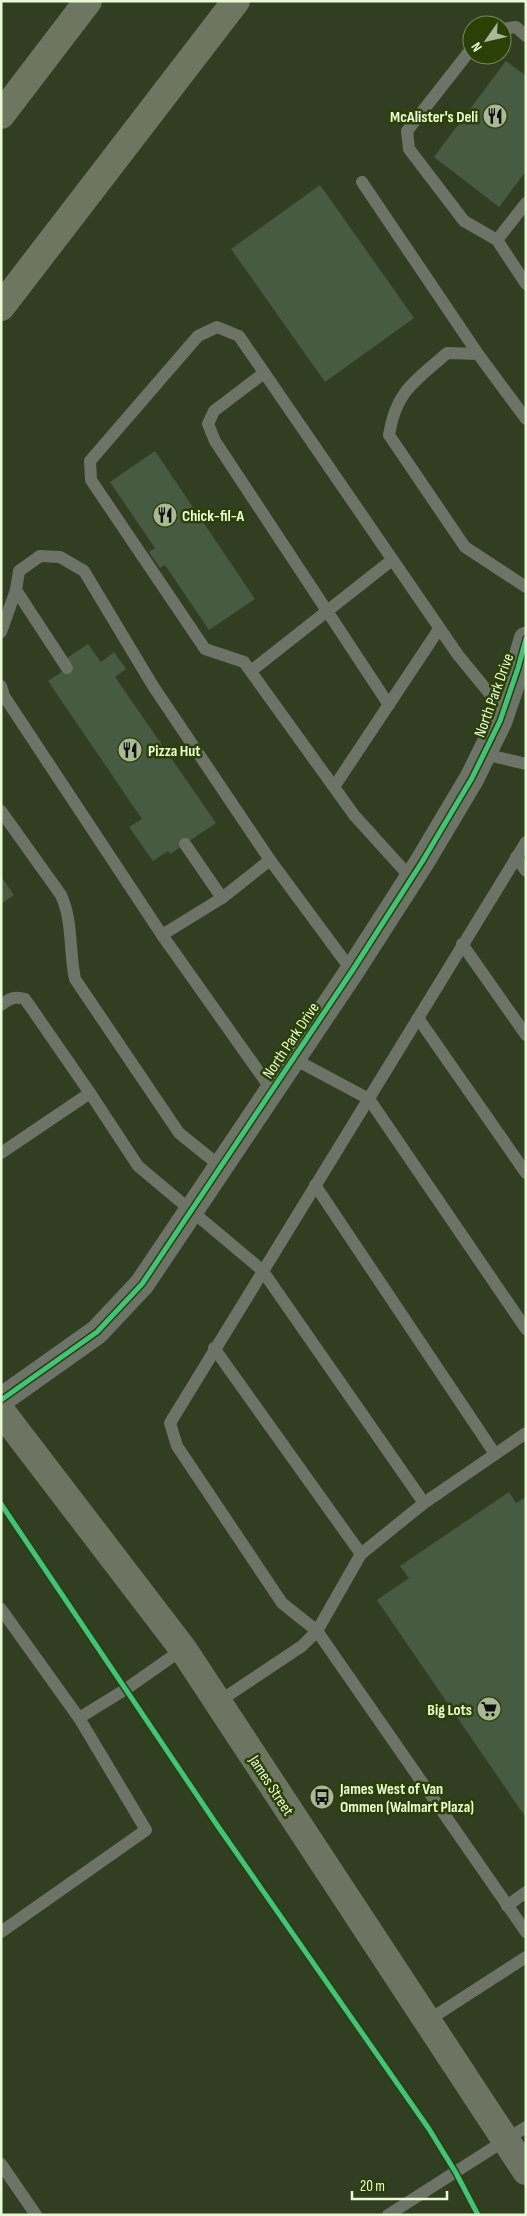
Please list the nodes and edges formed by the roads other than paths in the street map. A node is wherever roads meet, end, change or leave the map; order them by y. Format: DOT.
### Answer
graph roads {
  1 [pos="88,1"];
  2 [pos="236,1"];
  3 [pos="512,27"];
  4 [pos="526,36"];
  5 [pos="462,61"];
  6 [pos="1,114"];
  7 [pos="362,182"];
  8 [pos="526,203"];
  9 [pos="497,240"];
  10 [pos="526,284"];
  11 [pos="1,307"];
  12 [pos="478,354"];
  13 [pos="264,373"];
  14 [pos="526,419"];
  15 [pos="392,560"];
  16 [pos="526,587"];
  17 [pos="16,590"];
  18 [pos="326,611"];
  19 [pos="439,629"];
  20 [pos="1,632"];
  21 [pos="526,639"];
  22 [pos="67,668"];
  23 [pos="251,671"];
  24 [pos="1,686"];
  25 [pos="389,705"];
  26 [pos="503,710"];
  27 [pos="484,754"];
  28 [pos="526,764"];
  29 [pos="334,788"];
  30 [pos="1,811"];
  31 [pos="526,842"];
  32 [pos="185,844"];
  33 [pos="516,857"];
  34 [pos="270,860"];
  35 [pos="526,871"];
  36 [pos="411,878"];
  37 [pos="222,898"];
  38 [pos="162,935"];
  39 [pos="462,944"];
  40 [pos="352,971"];
  41 [pos="1,1004"];
  42 [pos="418,1018"];
  43 [pos="526,1034"];
  44 [pos="292,1058"];
  45 [pos="272,1089"];
  46 [pos="90,1093"];
  47 [pos="368,1099"];
  48 [pos="1,1153"];
  49 [pos="220,1166"];
  50 [pos="526,1174"];
  51 [pos="315,1185"];
  52 [pos="190,1211"];
  53 [pos="262,1270"];
  54 [pos="526,1329"];
  55 [pos="214,1348"];
  56 [pos="1,1400"];
  57 [pos="1,1411"];
  58 [pos="526,1433"];
  59 [pos="495,1454"];
  60 [pos="424,1503"];
  61 [pos="361,1554"];
  62 [pos="1,1609"];
  63 [pos="317,1631"];
  64 [pos="183,1649"];
  65 [pos="218,1702"];
  66 [pos="79,1718"];
  67 [pos="526,1892"];
  68 [pos="507,1906"];
  69 [pos="1,1932"];
  70 [pos="526,1932"];
  71 [pos="526,1957"];
  72 [pos="427,2020"];
  73 [pos="516,2134"];
  74 [pos="1,2164"];
  75 [pos="526,2171"];
  76 [pos="36,2215"];
  77 [pos="388,2215"];
  1 -- 6 [label="highway"];
  2 -- 11 [label="highway"];
  3 -- 4 [label="lane"];
  5 -- 9 [label="lane"];
  7 -- 12 [label="lane"];
  8 -- 9 [label="lane"];
  9 -- 10 [label="lane"];
  12 -- 14 [label="lane"];
  12 -- 16 [label="lane"];
  13 -- 15 [label="lane"];
  13 -- 18 [label="lane"];
  13 -- 23 [label="lane"];
  15 -- 18 [label="lane"];
  15 -- 19 [label="lane"];
  17 -- 20 [label="lane"];
  17 -- 22 [label="lane"];
  17 -- 34 [label="lane"];
  18 -- 23 [label="lane"];
  18 -- 25 [label="lane"];
  19 -- 25 [label="lane"];
  19 -- 26 [label="lane"];
  21 -- 26 [label="street, North Park Drive"];
  23 -- 29 [label="lane"];
  24 -- 38 [label="lane"];
  25 -- 29 [label="lane"];
  26 -- 27 [label="street, North Park Drive"];
  27 -- 28 [label="lane"];
  27 -- 36 [label="street, North Park Drive"];
  29 -- 36 [label="lane"];
  30 -- 49 [label="lane"];
  31 -- 33 [label="lane"];
  32 -- 37 [label="lane"];
  33 -- 35 [label="lane"];
  33 -- 39 [label="lane"];
  34 -- 37 [label="lane"];
  34 -- 40 [label="lane"];
  36 -- 40 [label="street, North Park Drive"];
  37 -- 38 [label="lane"];
  38 -- 45 [label="lane"];
  39 -- 42 [label="lane"];
  39 -- 43 [label="lane"];
  40 -- 44 [label="street, North Park Drive"];
  41 -- 46 [label="lane"];
  42 -- 47 [label="lane"];
  42 -- 50 [label="lane"];
  44 -- 45 [label="street, North Park Drive"];
  44 -- 47 [label="lane"];
  45 -- 49 [label="street, North Park Drive"];
  46 -- 48 [label="lane"];
  46 -- 52 [label="lane"];
  47 -- 51 [label="lane"];
  47 -- 54 [label="lane"];
  49 -- 52 [label="street, North Park Drive"];
  51 -- 53 [label="lane"];
  51 -- 59 [label="lane"];
  52 -- 53 [label="lane"];
  52 -- 56 [label="street, North Park Drive"];
  53 -- 55 [label="lane"];
  53 -- 60 [label="lane"];
  55 -- 61 [label="lane"];
  55 -- 63 [label="lane"];
  57 -- 64 [label="street, James Street"];
  58 -- 59 [label="lane"];
  59 -- 60 [label="lane"];
  60 -- 61 [label="lane"];
  61 -- 63 [label="lane"];
  62 -- 66 [label="lane"];
  63 -- 65 [label="lane"];
  63 -- 68 [label="lane"];
  64 -- 65 [label="street, James Street"];
  64 -- 66 [label="lane"];
  65 -- 72 [label="street, James Street"];
  66 -- 69 [label="lane"];
  67 -- 68 [label="lane"];
  68 -- 70 [label="lane"];
  71 -- 72 [label="lane"];
  72 -- 73 [label="street, James Street"];
  73 -- 75 [label="street, James Street"];
  73 -- 77 [label="lane"];
  74 -- 76 [label="lane"];
}
